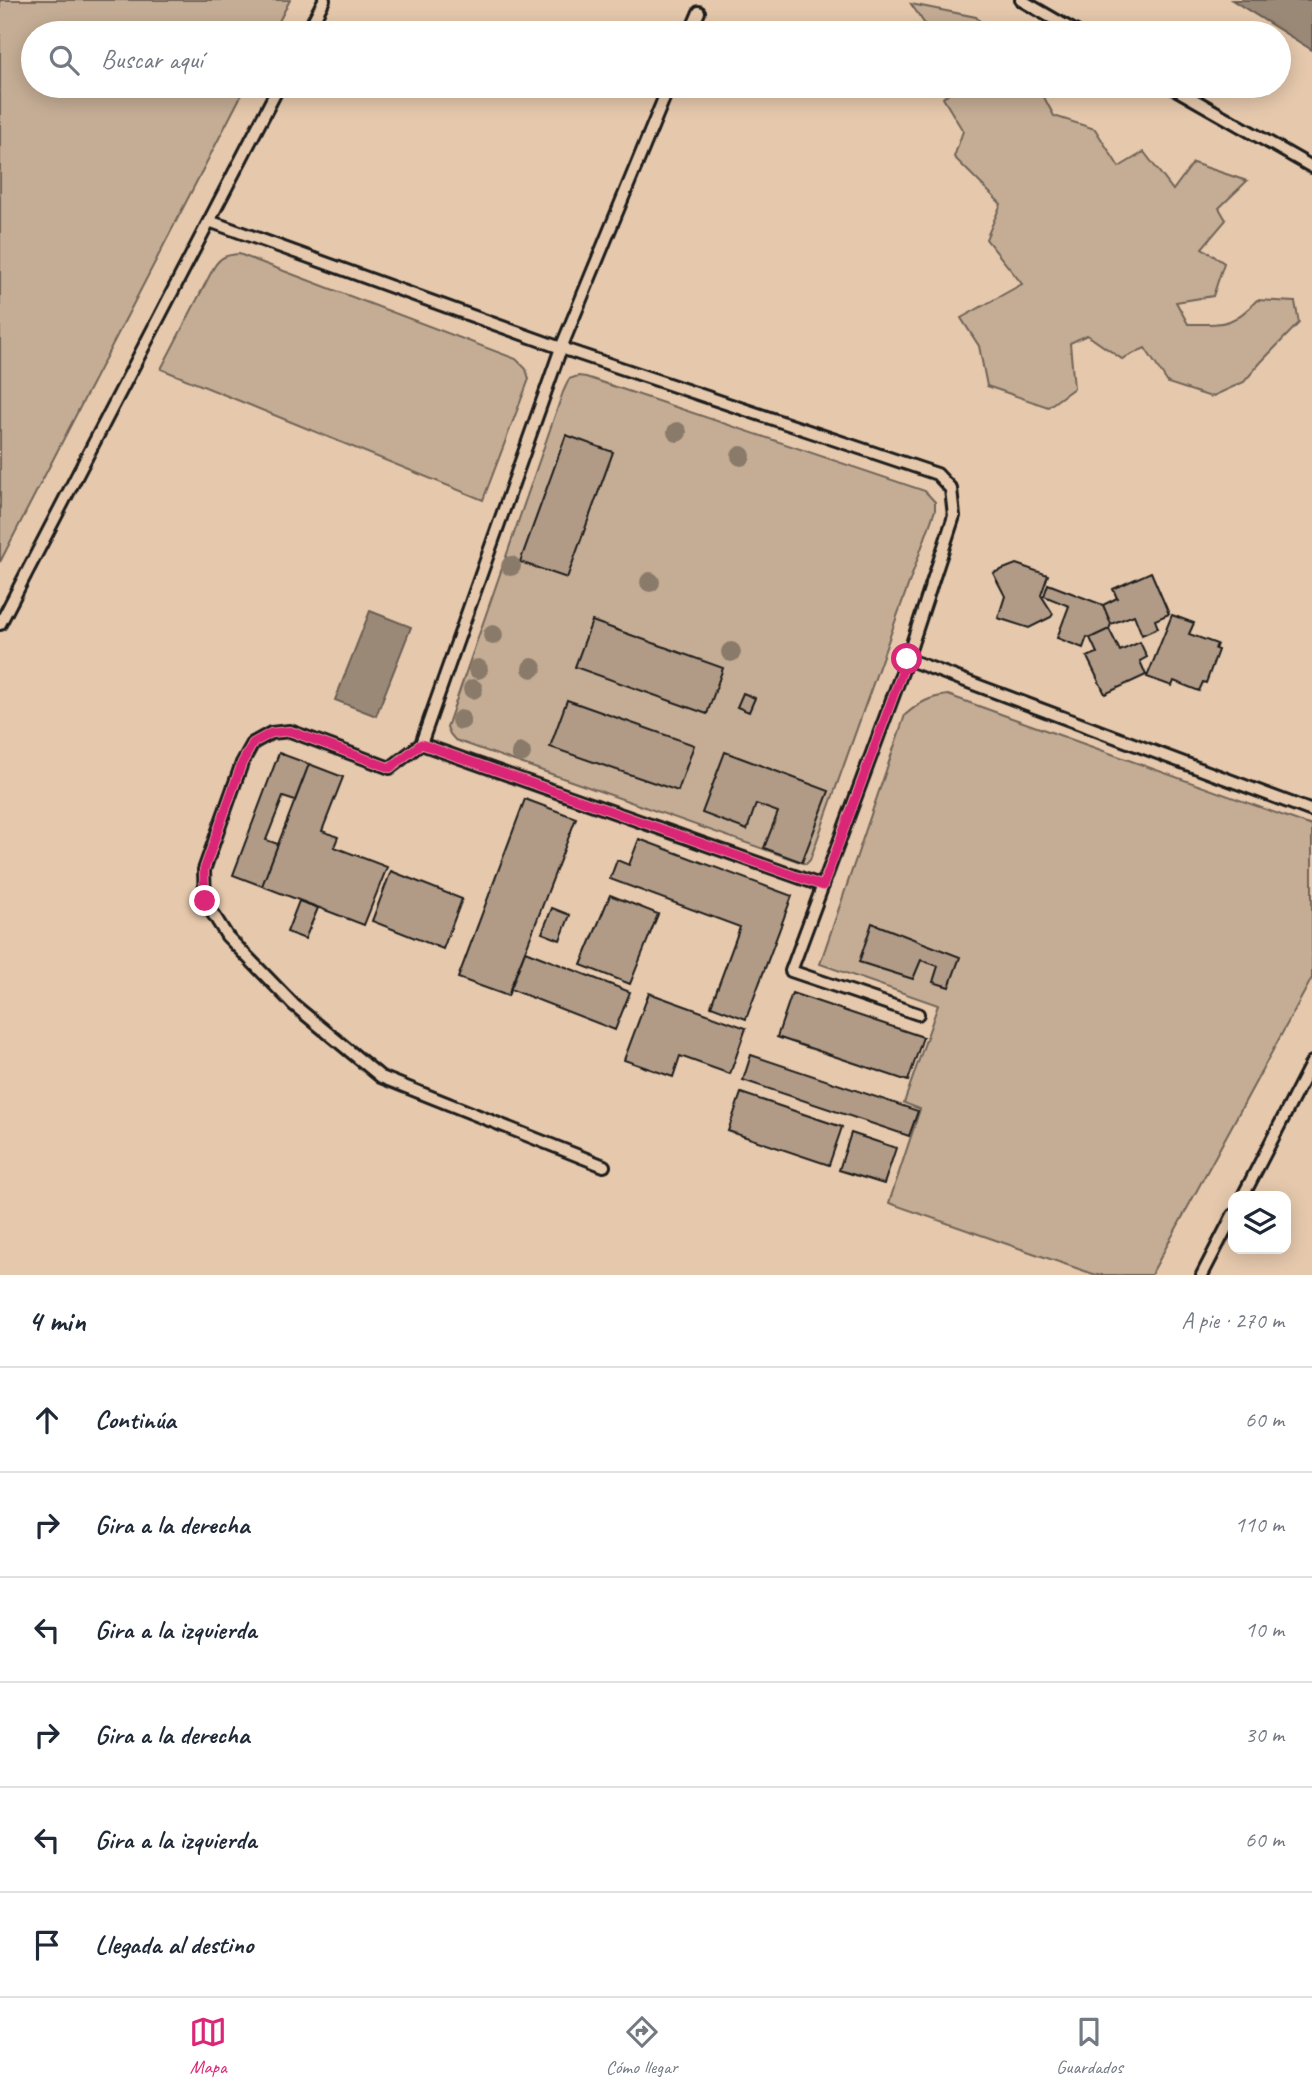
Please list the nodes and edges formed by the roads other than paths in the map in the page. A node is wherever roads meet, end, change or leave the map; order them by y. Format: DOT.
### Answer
graph roads {
  1 [pos="324,0"];
  2 [pos="1020,0"];
  3 [pos="699,12"];
  4 [pos="313,21"];
  5 [pos="695,21"];
  6 [pos="1057,21"];
  7 [pos="273,98"];
  8 [pos="663,98"];
  9 [pos="1191,98"];
  10 [pos="1312,167"];
  11 [pos="209,221"];
  12 [pos="561,348"];
  13 [pos="0,624"];
  14 [pos="907,659"];
  15 [pos="421,744"];
  16 [pos="1312,811"];
  17 [pos="823,886"];
  18 [pos="918,1014"];
  19 [pos="1312,1062"];
  20 [pos="604,1166"];
  21 [pos="1246,1191"];
  22 [pos="1228,1225"];
  23 [pos="1202,1275"];
  1 -- 4 [label="lane"];
  2 -- 6 [label="lane"];
  3 -- 5 [label="lane"];
  7 -- 11 [label="lane"];
  8 -- 12 [label="lane"];
  9 -- 10 [label="lane"];
  11 -- 12 [label="lane"];
  11 -- 13 [label="lane"];
  12 -- 14 [label="lane"];
  12 -- 15 [label="lane"];
  14 -- 16 [label="lane"];
  14 -- 17 [label="lane"];
  15 -- 17 [label="lane"];
  15 -- 20 [label="lane"];
  17 -- 18 [label="lane"];
  19 -- 21 [label="lane"];
  22 -- 23 [label="lane"];
}
